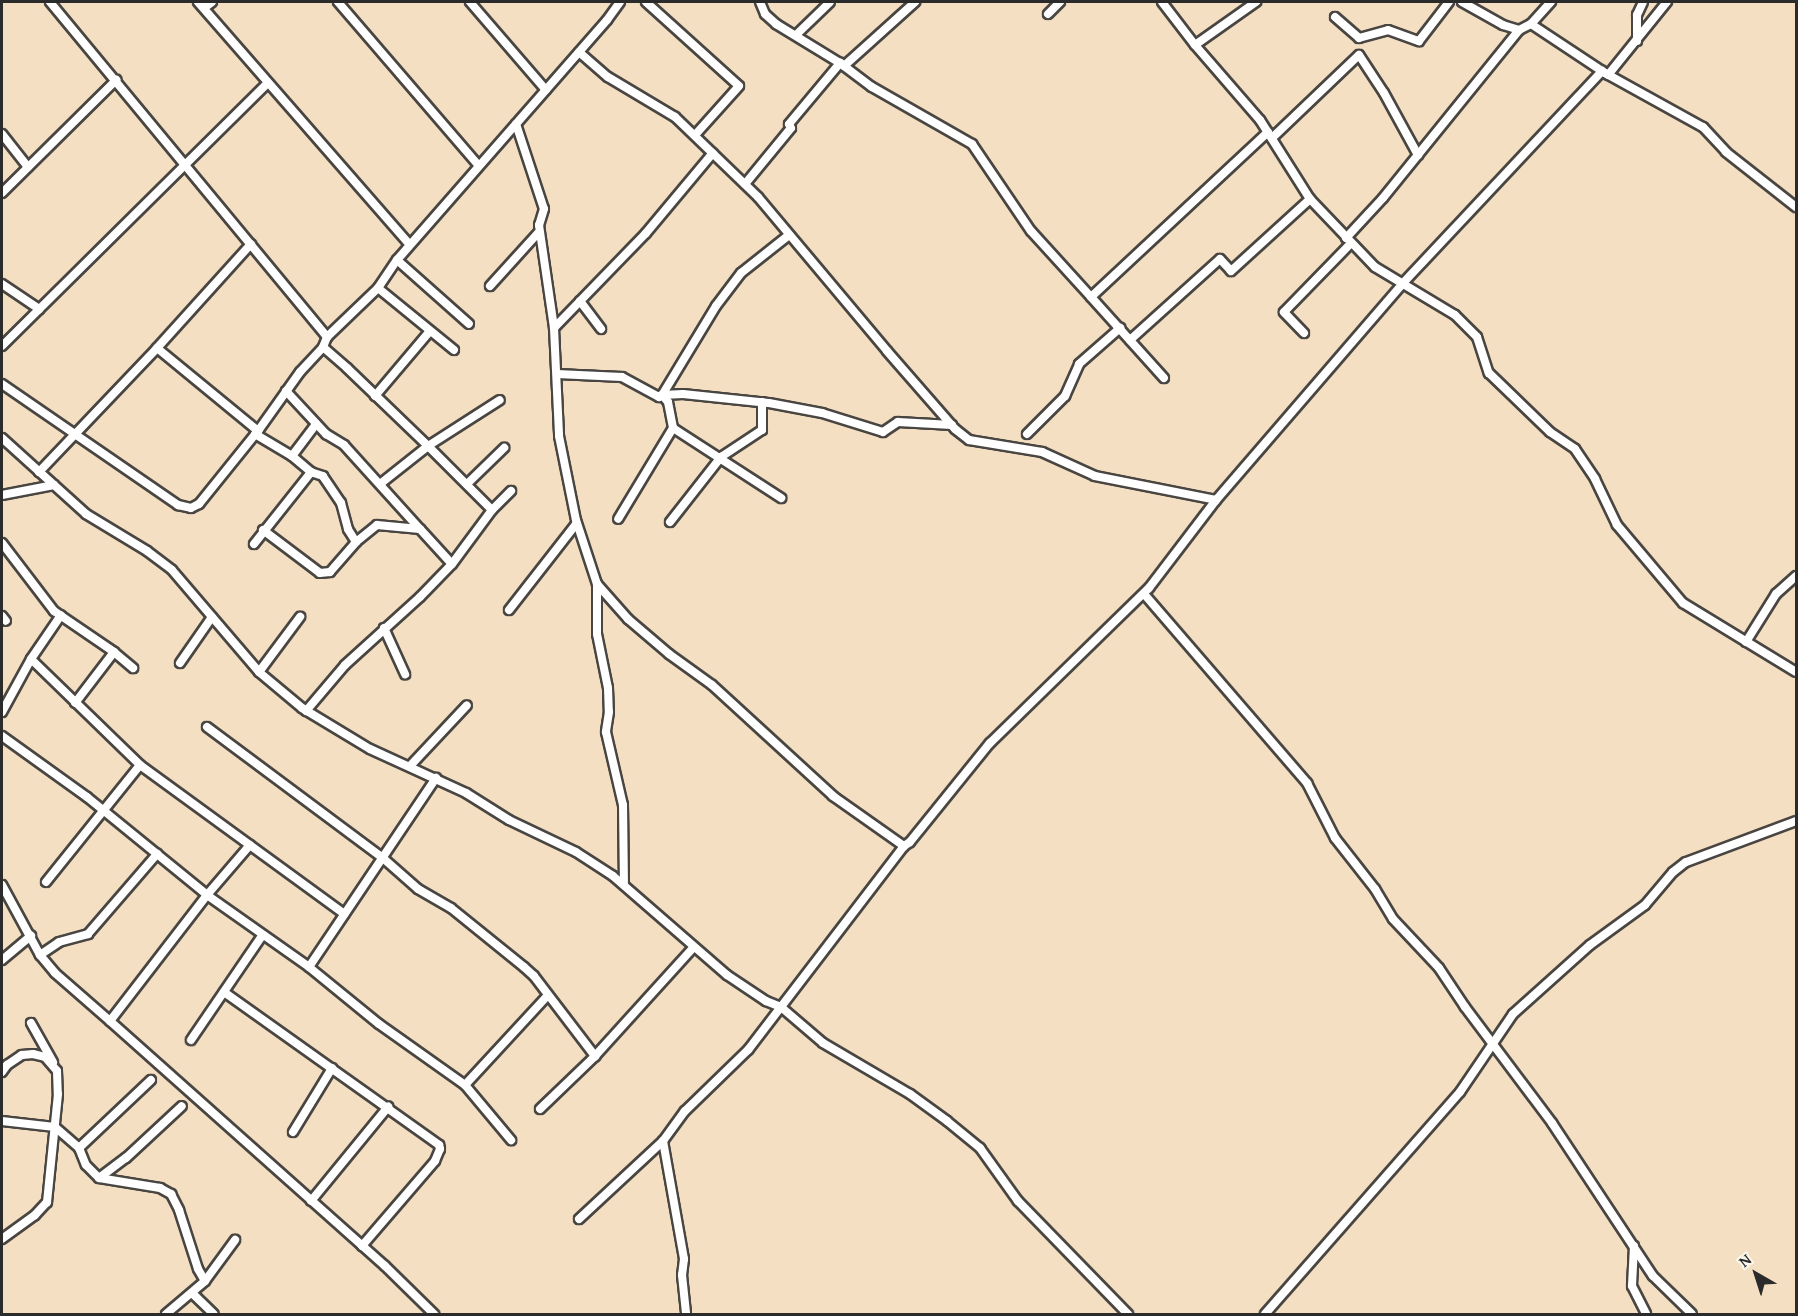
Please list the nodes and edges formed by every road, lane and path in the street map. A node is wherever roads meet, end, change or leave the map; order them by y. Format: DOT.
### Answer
graph roads {
  1 [pos="50,2"];
  2 [pos="212,2"];
  3 [pos="339,2"];
  4 [pos="470,2"];
  5 [pos="620,2"];
  6 [pos="646,2"];
  7 [pos="760,2"];
  8 [pos="830,2"];
  9 [pos="915,2"];
  10 [pos="1060,2"];
  11 [pos="1162,2"];
  12 [pos="1256,2"];
  13 [pos="1449,2"];
  14 [pos="1462,2"];
  15 [pos="1551,2"];
  16 [pos="1643,2"];
  17 [pos="1667,2"];
  18 [pos="201,5"];
  19 [pos="1048,14"];
  20 [pos="1335,17"];
  21 [pos="1532,24"];
  22 [pos="1519,30"];
  23 [pos="796,35"];
  24 [pos="1637,40"];
  25 [pos="1195,45"];
  26 [pos="579,51"];
  27 [pos="842,65"];
  28 [pos="1605,73"];
  29 [pos="116,80"];
  30 [pos="268,83"];
  31 [pos="546,90"];
  32 [pos="516,124"];
  33 [pos="2,134"];
  34 [pos="695,135"];
  35 [pos="1270,135"];
  36 [pos="713,153"];
  37 [pos="1418,155"];
  38 [pos="186,164"];
  39 [pos="479,166"];
  40 [pos="28,167"];
  41 [pos="745,184"];
  42 [pos="2,193"];
  43 [pos="1311,199"];
  44 [pos="1797,207"];
  45 [pos="540,232"];
  46 [pos="789,235"];
  47 [pos="1349,240"];
  48 [pos="251,244"];
  49 [pos="410,245"];
  50 [pos="397,260"];
  51 [pos="1403,283"];
  52 [pos="2,284"];
  53 [pos="490,286"];
  54 [pos="378,288"];
  55 [pos="1091,297"];
  56 [pos="580,302"];
  57 [pos="39,309"];
  58 [pos="469,324"];
  59 [pos="554,328"];
  60 [pos="601,328"];
  61 [pos="1120,328"];
  62 [pos="430,331"];
  63 [pos="1304,333"];
  64 [pos="327,337"];
  65 [pos="1130,340"];
  66 [pos="2,346"];
  67 [pos="322,347"];
  68 [pos="157,348"];
  69 [pos="454,350"];
  70 [pos="557,374"];
  71 [pos="1164,378"];
  72 [pos="2,384"];
  73 [pos="286,392"];
  74 [pos="662,395"];
  75 [pos="375,396"];
  76 [pos="500,400"];
  77 [pos="762,402"];
  78 [pos="316,424"];
  79 [pos="952,425"];
  80 [pos="673,428"];
  81 [pos="257,432"];
  82 [pos="77,434"];
  83 [pos="1027,434"];
  84 [pos="2,438"];
  85 [pos="428,446"];
  86 [pos="504,448"];
  87 [pos="292,456"];
  88 [pos="720,458"];
  89 [pos="39,472"];
  90 [pos="310,472"];
  91 [pos="380,484"];
  92 [pos="467,484"];
  93 [pos="54,486"];
  94 [pos="511,491"];
  95 [pos="2,495"];
  96 [pos="781,498"];
  97 [pos="1216,500"];
  98 [pos="492,510"];
  99 [pos="618,519"];
  100 [pos="670,522"];
  101 [pos="577,523"];
  102 [pos="420,529"];
  103 [pos="263,530"];
  104 [pos="356,542"];
  105 [pos="2,543"];
  106 [pos="254,544"];
  107 [pos="452,564"];
  108 [pos="1797,576"];
  109 [pos="597,584"];
  110 [pos="1143,594"];
  111 [pos="509,610"];
  112 [pos="61,615"];
  113 [pos="212,617"];
  114 [pos="300,617"];
  115 [pos="384,628"];
  116 [pos="1746,642"];
  117 [pos="114,652"];
  118 [pos="31,659"];
  119 [pos="180,663"];
  120 [pos="134,668"];
  121 [pos="259,672"];
  122 [pos="1797,672"];
  123 [pos="405,674"];
  124 [pos="75,703"];
  125 [pos="467,705"];
  126 [pos="306,711"];
  127 [pos="2,712"];
  128 [pos="207,727"];
  129 [pos="2,736"];
  130 [pos="140,765"];
  131 [pos="410,766"];
  132 [pos="436,778"];
  133 [pos="105,812"];
  134 [pos="1797,821"];
  135 [pos="250,845"];
  136 [pos="904,846"];
  137 [pos="157,854"];
  138 [pos="384,859"];
  139 [pos="46,882"];
  140 [pos="624,884"];
  141 [pos="2,885"];
  142 [pos="207,895"];
  143 [pos="344,914"];
  144 [pos="30,936"];
  145 [pos="262,936"];
  146 [pos="693,948"];
  147 [pos="40,955"];
  148 [pos="2,960"];
  149 [pos="309,967"];
  150 [pos="224,992"];
  151 [pos="548,995"];
  152 [pos="781,1006"];
  153 [pos="110,1021"];
  154 [pos="31,1023"];
  155 [pos="191,1040"];
  156 [pos="1492,1044"];
  157 [pos="595,1056"];
  158 [pos="332,1068"];
  159 [pos="57,1071"];
  160 [pos="2,1072"];
  161 [pos="151,1080"];
  162 [pos="465,1085"];
  163 [pos="182,1106"];
  164 [pos="388,1107"];
  165 [pos="540,1109"];
  166 [pos="4,1120"];
  167 [pos="55,1127"];
  168 [pos="293,1132"];
  169 [pos="511,1140"];
  170 [pos="663,1141"];
  171 [pos="79,1148"];
  172 [pos="99,1178"];
  173 [pos="311,1202"];
  174 [pos="579,1220"];
  175 [pos="2,1239"];
  176 [pos="236,1240"];
  177 [pos="362,1246"];
  178 [pos="1634,1246"];
  179 [pos="205,1281"];
  180 [pos="192,1293"];
  181 [pos="166,1314"];
  182 [pos="214,1314"];
  183 [pos="434,1314"];
  184 [pos="686,1314"];
  185 [pos="1128,1314"];
  186 [pos="1265,1314"];
  187 [pos="1646,1314"];
  188 [pos="1692,1314"];
  1 -- 29 [label="street"];
  2 -- 18 [label="street"];
  3 -- 39 [label="street"];
  4 -- 31 [label="street"];
  5 -- 26 [label="street"];
  6 -- 34 [label="street"];
  7 -- 23 [label="street"];
  8 -- 23 [label="street"];
  9 -- 27 [label="street"];
  10 -- 19 [label="street"];
  11 -- 25 [label="street"];
  12 -- 25 [label="street"];
  13 -- 20 [label="street"];
  14 -- 22 [label="street"];
  15 -- 21 [label="street"];
  16 -- 24 [label="street"];
  17 -- 24 [label="street"];
  18 -- 30 [label="street"];
  21 -- 22 [label="street"];
  21 -- 28 [label="street"];
  22 -- 37 [label="street"];
  23 -- 27 [label="street"];
  24 -- 28 [label="street"];
  25 -- 35 [label="street"];
  26 -- 31 [label="street"];
  26 -- 34 [label="street"];
  27 -- 41 [label="street"];
  27 -- 55 [label="street"];
  28 -- 44 [label="street"];
  28 -- 51 [label="street"];
  29 -- 38 [label="street"];
  29 -- 40 [label="street"];
  30 -- 38 [label="street"];
  30 -- 49 [label="street"];
  31 -- 32 [label="street"];
  32 -- 39 [label="street"];
  32 -- 45 [label="street"];
  33 -- 40 [label="street"];
  34 -- 36 [label="street"];
  35 -- 37 [label="street"];
  35 -- 43 [label="street"];
  35 -- 55 [label="street"];
  36 -- 41 [label="street"];
  36 -- 56 [label="street"];
  37 -- 47 [label="street"];
  38 -- 48 [label="street"];
  38 -- 57 [label="street"];
  39 -- 49 [label="street"];
  40 -- 42 [label="street"];
  41 -- 46 [label="street"];
  43 -- 47 [label="street"];
  43 -- 65 [label="street"];
  45 -- 53 [label="street"];
  45 -- 59 [label="street"];
  46 -- 74 [label="street"];
  46 -- 79 [label="street"];
  47 -- 51 [label="street"];
  47 -- 63 [label="street"];
  48 -- 64 [label="street"];
  48 -- 68 [label="street"];
  49 -- 50 [label="street"];
  50 -- 54 [label="street"];
  50 -- 58 [label="street"];
  51 -- 97 [label="street"];
  51 -- 116 [label="street"];
  52 -- 57 [label="street"];
  54 -- 62 [label="street"];
  54 -- 64 [label="street"];
  55 -- 61 [label="street"];
  56 -- 59 [label="street"];
  56 -- 60 [label="street"];
  57 -- 66 [label="street"];
  59 -- 70 [label="street"];
  61 -- 65 [label="street"];
  61 -- 83 [label="street"];
  62 -- 69 [label="street"];
  62 -- 75 [label="street"];
  64 -- 67 [label="street"];
  65 -- 71 [label="street"];
  67 -- 73 [label="street"];
  67 -- 75 [label="street"];
  68 -- 81 [label="street"];
  68 -- 82 [label="street"];
  70 -- 74 [label="street"];
  70 -- 101 [label="street"];
  72 -- 82 [label="street"];
  73 -- 78 [label="street"];
  73 -- 81 [label="street"];
  74 -- 77 [label="street"];
  74 -- 80 [label="street"];
  75 -- 85 [label="street"];
  76 -- 85 [label="street"];
  77 -- 79 [label="street"];
  77 -- 88 [label="street"];
  78 -- 87 [label="street"];
  78 -- 91 [label="street"];
  79 -- 97 [label="street"];
  80 -- 88 [label="street"];
  80 -- 99 [label="street"];
  81 -- 82 [label="street"];
  81 -- 87 [label="street"];
  82 -- 89 [label="street"];
  84 -- 89 [label="street"];
  85 -- 91 [label="street"];
  85 -- 92 [label="street"];
  86 -- 92 [label="street"];
  87 -- 90 [label="street"];
  88 -- 96 [label="street"];
  88 -- 100 [label="street"];
  89 -- 93 [label="street"];
  90 -- 103 [label="street"];
  90 -- 104 [label="street"];
  91 -- 102 [label="street"];
  92 -- 98 [label="street"];
  93 -- 95 [label="street"];
  93 -- 113 [label="street"];
  94 -- 98 [label="street"];
  97 -- 110 [label="street"];
  98 -- 107 [label="street"];
  101 -- 109 [label="street"];
  101 -- 111 [label="street"];
  102 -- 104 [label="street"];
  102 -- 107 [label="street"];
  103 -- 104 [label="street"];
  103 -- 106 [label="street"];
  105 -- 112 [label="street"];
  107 -- 115 [label="street"];
  108 -- 116 [label="street"];
  109 -- 136 [label="street"];
  109 -- 140 [label="street"];
  110 -- 136 [label="street"];
  110 -- 156 [label="street"];
  112 -- 117 [label="street"];
  112 -- 118 [label="street"];
  113 -- 119 [label="street"];
  113 -- 121 [label="street"];
  114 -- 121 [label="street"];
  115 -- 123 [label="street"];
  115 -- 126 [label="street"];
  116 -- 122 [label="street"];
  117 -- 120 [label="street"];
  117 -- 124 [label="street"];
  118 -- 124 [label="street"];
  118 -- 127 [label="street"];
  121 -- 126 [label="street"];
  124 -- 130 [label="street"];
  125 -- 131 [label="street"];
  126 -- 131 [label="street"];
  128 -- 138 [label="street"];
  129 -- 133 [label="street"];
  130 -- 133 [label="street"];
  130 -- 135 [label="street"];
  131 -- 132 [label="street"];
  132 -- 138 [label="street"];
  132 -- 140 [label="street"];
  133 -- 137 [label="street"];
  133 -- 139 [label="street"];
  134 -- 156 [label="street"];
  135 -- 142 [label="street"];
  135 -- 143 [label="street"];
  136 -- 152 [label="street"];
  137 -- 142 [label="street"];
  137 -- 147 [label="street"];
  138 -- 143 [label="street"];
  138 -- 151 [label="street"];
  140 -- 146 [label="street"];
  141 -- 144 [label="street"];
  142 -- 145 [label="street"];
  142 -- 153 [label="street"];
  143 -- 149 [label="street"];
  144 -- 147 [label="street"];
  144 -- 148 [label="street"];
  145 -- 149 [label="street"];
  145 -- 150 [label="street"];
  146 -- 152 [label="street"];
  146 -- 157 [label="street"];
  147 -- 153 [label="street"];
  149 -- 162 [label="street"];
  150 -- 155 [label="street"];
  150 -- 158 [label="street"];
  151 -- 157 [label="street"];
  151 -- 162 [label="street"];
  152 -- 170 [label="street"];
  152 -- 185 [label="street"];
  153 -- 173 [label="street"];
  154 -- 159 [label="street"];
  156 -- 178 [label="street"];
  156 -- 186 [label="street"];
  157 -- 165 [label="street"];
  158 -- 164 [label="street"];
  158 -- 168 [label="street"];
  159 -- 160 [label="street"];
  159 -- 167 [label="street"];
  161 -- 171 [label="street"];
  162 -- 169 [label="street"];
  163 -- 172 [label="street"];
  164 -- 173 [label="street"];
  164 -- 177 [label="street"];
  166 -- 167 [label="street"];
  167 -- 171 [label="street"];
  167 -- 175 [label="street"];
  170 -- 174 [label="street"];
  170 -- 184 [label="street"];
  171 -- 172 [label="street"];
  172 -- 179 [label="street"];
  173 -- 177 [label="street"];
  176 -- 179 [label="street"];
  177 -- 183 [label="street"];
  178 -- 187 [label="street"];
  178 -- 188 [label="street"];
  179 -- 180 [label="street"];
  180 -- 181 [label="street"];
  180 -- 182 [label="street"];
}
